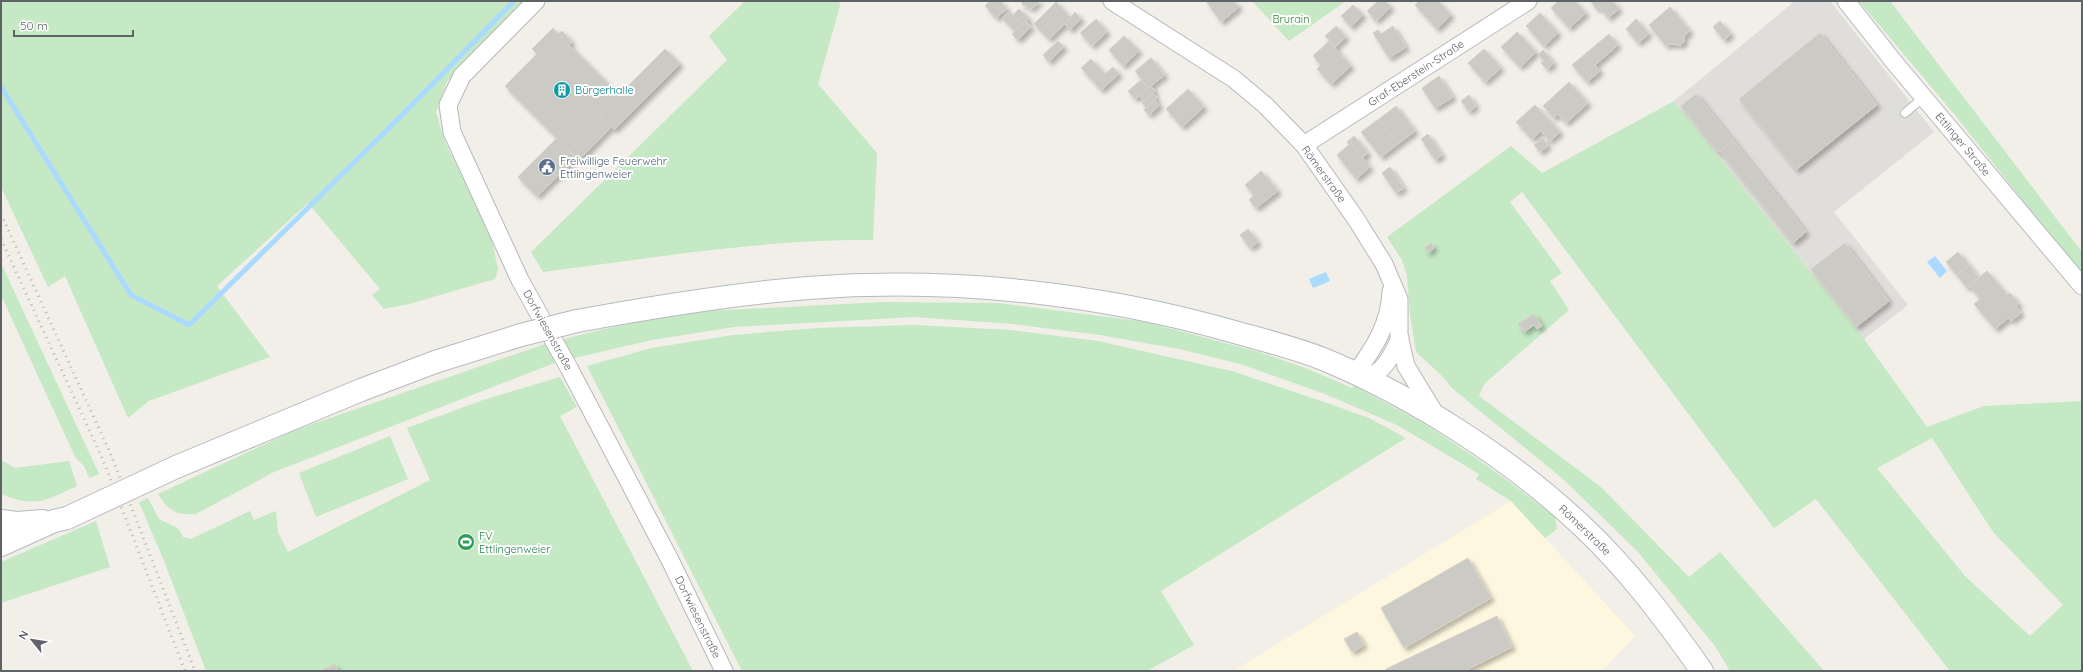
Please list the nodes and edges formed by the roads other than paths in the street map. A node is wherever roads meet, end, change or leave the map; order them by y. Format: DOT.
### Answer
graph roads {
  1 [pos="536,1"];
  2 [pos="1112,1"];
  3 [pos="1528,1"];
  4 [pos="1846,1"];
  5 [pos="1924,97"];
  6 [pos="1905,112"];
  7 [pos="1304,146"];
  8 [pos="1390,277"];
  9 [pos="2082,286"];
  10 [pos="1400,338"];
  11 [pos="1360,376"];
  12 [pos="1439,419"];
  13 [pos="60,520"];
  14 [pos="1,521"];
  15 [pos="1,544"];
  16 [pos="724,671"];
  17 [pos="1702,671"];
  1 -- 16 [label="street, Dorfwiesenstraße"];
  2 -- 7 [label="street, Römerstraße"];
  3 -- 7 [label="street, Graf-Eberstein-Straße"];
  4 -- 5 [label="street, Ettlinger Straße"];
  5 -- 6 [label="lane"];
  5 -- 9 [label="street, Ettlinger Straße"];
  7 -- 8 [label="street, Römerstraße"];
  8 -- 10 [label="street, Römerstraße"];
  8 -- 11 [label="street"];
  10 -- 11 [label="street"];
  10 -- 12 [label="street, Römerstraße"];
  11 -- 12 [label="main road, Römerstraße"];
  11 -- 13 [label="main road, Römerstraße, bridge"];
  12 -- 17 [label="main road, Römerstraße"];
  13 -- 14 [label="main road"];
  13 -- 15 [label="main road, Römerstraße"];
}
